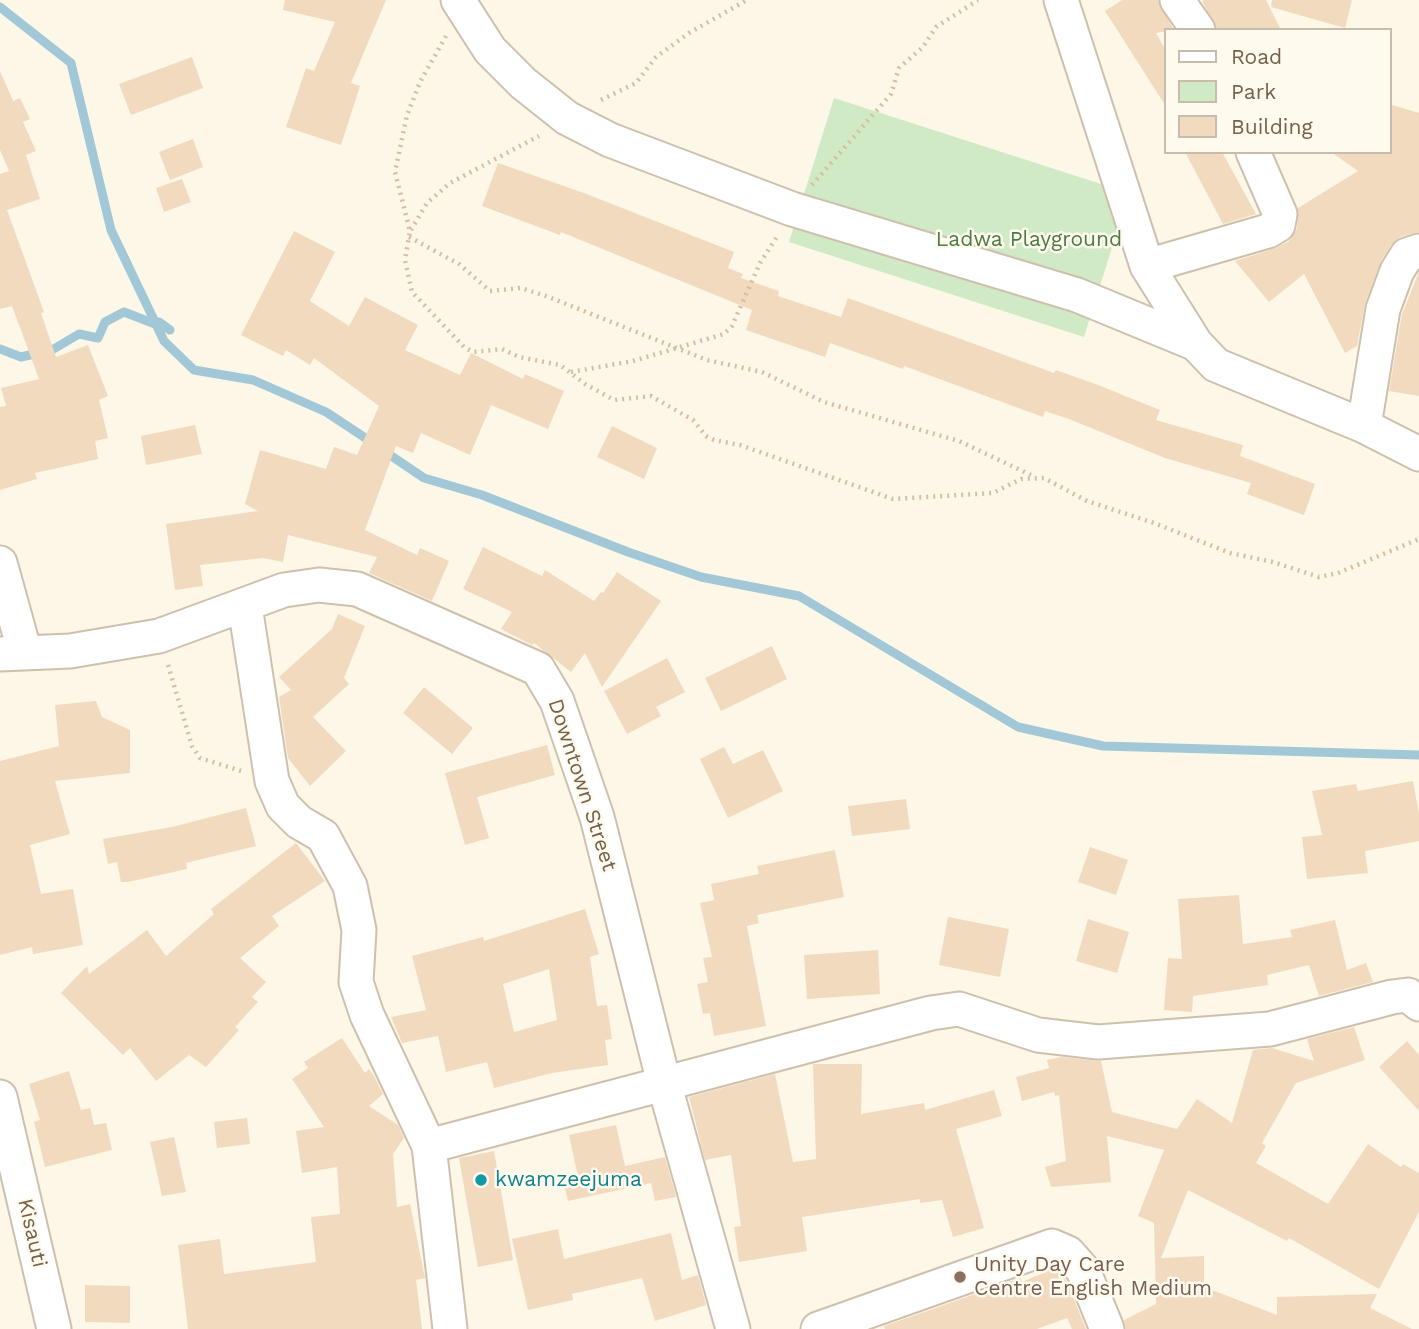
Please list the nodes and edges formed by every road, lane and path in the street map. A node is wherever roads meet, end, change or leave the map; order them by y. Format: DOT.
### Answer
graph roads {
  1 [pos="747,0"];
  2 [pos="978,0"];
  3 [pos="1061,0"];
  4 [pos="1177,0"];
  5 [pos="460,4"];
  6 [pos="1197,28"];
  7 [pos="567,118"];
  8 [pos="1254,154"];
  9 [pos="792,209"];
  10 [pos="410,234"];
  11 [pos="1419,251"];
  12 [pos="1147,266"];
  13 [pos="1196,344"];
  14 [pos="680,349"];
  15 [pos="570,372"];
  16 [pos="1364,426"];
  17 [pos="1419,454"];
  18 [pos="1032,476"];
  19 [pos="1419,539"];
  20 [pos="0,563"];
  21 [pos="244,606"];
  22 [pos="159,636"];
  23 [pos="12,653"];
  24 [pos="272,781"];
  25 [pos="1419,1004"];
  26 [pos="664,1083"];
  27 [pos="0,1097"];
  28 [pos="429,1146"];
  29 [pos="54,1329"];
  30 [pos="450,1329"];
  31 [pos="733,1329"];
  32 [pos="818,1329"];
  33 [pos="1107,1329"];
  1 -- 7 [label="path"];
  2 -- 9 [label="path"];
  3 -- 12 [label="street"];
  4 -- 6 [label="street"];
  5 -- 7 [label="street"];
  5 -- 10 [label="path"];
  7 -- 9 [label="street"];
  7 -- 10 [label="path"];
  8 -- 12 [label="street"];
  9 -- 13 [label="street"];
  9 -- 14 [label="path"];
  10 -- 14 [label="path"];
  10 -- 15 [label="path"];
  11 -- 16 [label="street"];
  12 -- 13 [label="street"];
  13 -- 16 [label="street"];
  14 -- 15 [label="path"];
  14 -- 18 [label="path"];
  15 -- 18 [label="path"];
  16 -- 17 [label="street"];
  18 -- 19 [label="path"];
  20 -- 23 [label="street"];
  21 -- 22 [label="street, Downtown Street"];
  21 -- 24 [label="street"];
  21 -- 26 [label="street, Downtown Street"];
  22 -- 23 [label="street, Downtown Street"];
  22 -- 24 [label="path"];
  24 -- 28 [label="street"];
  25 -- 26 [label="street"];
  26 -- 28 [label="street"];
  26 -- 31 [label="street, Downtown Street"];
  27 -- 29 [label="street, Kisauti"];
  28 -- 30 [label="street"];
  32 -- 33 [label="street"];
}
